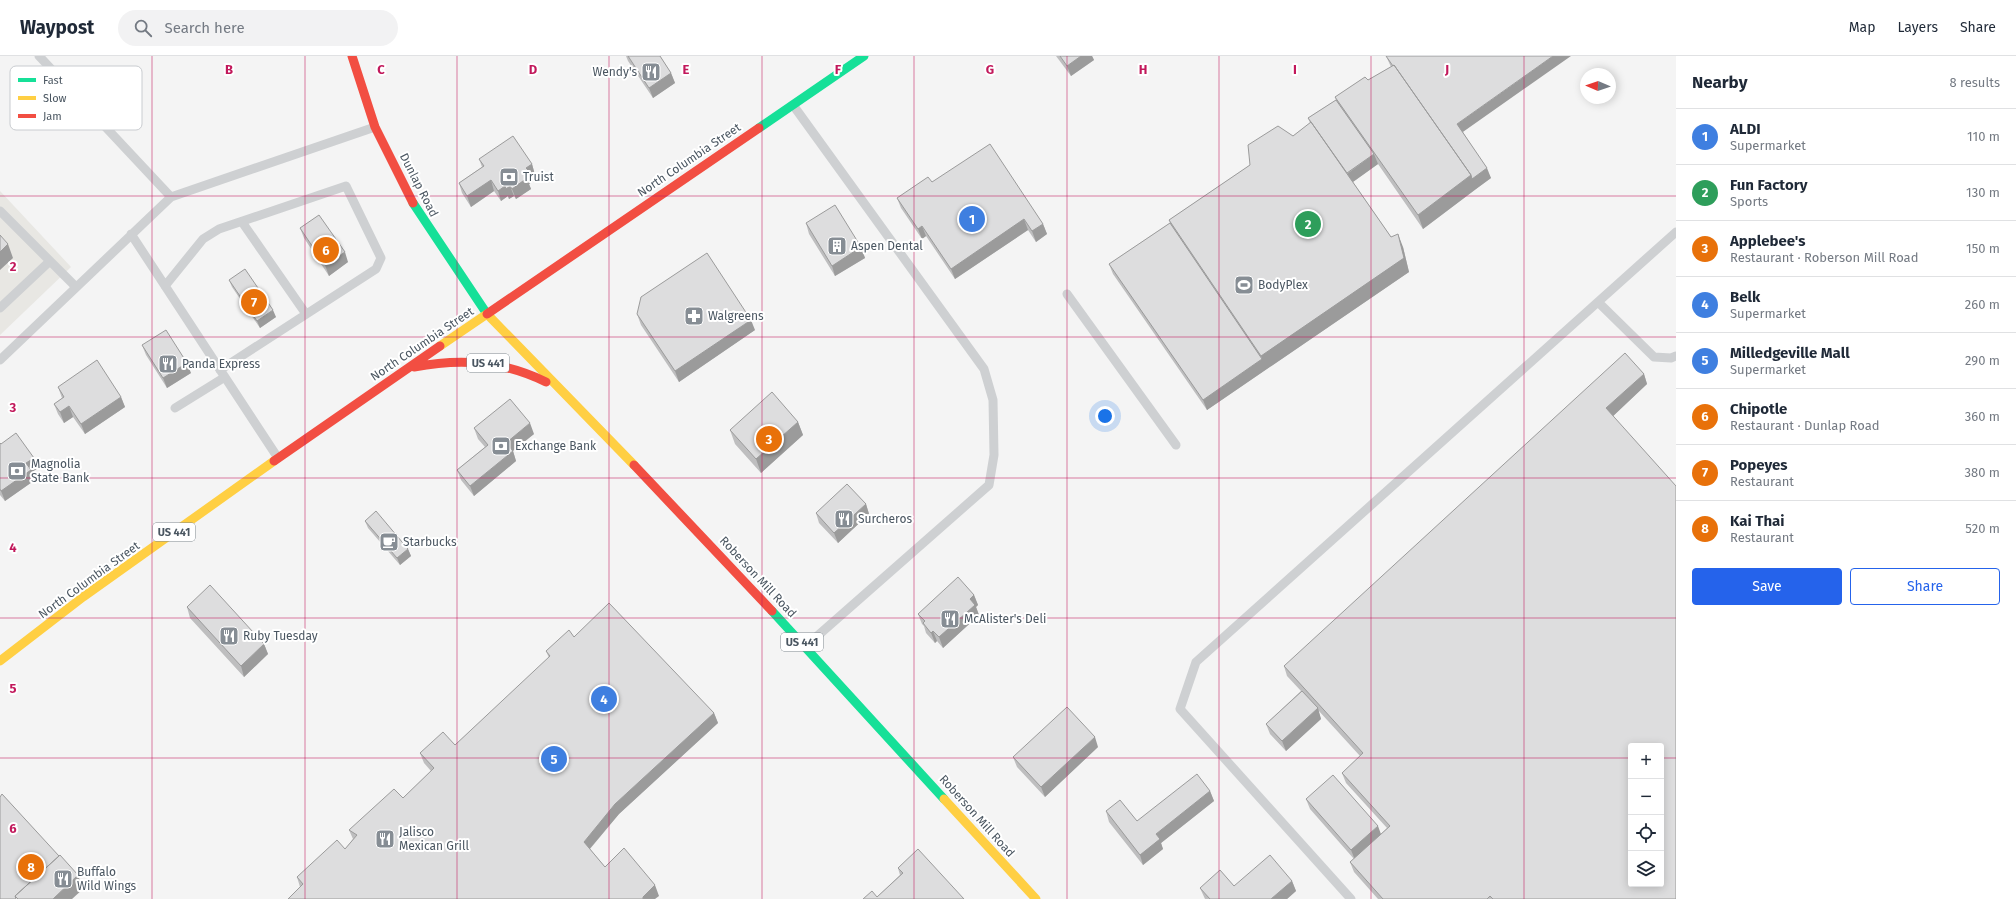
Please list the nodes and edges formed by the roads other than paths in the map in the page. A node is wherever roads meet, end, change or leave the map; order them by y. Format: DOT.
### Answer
graph roads {
  1 [pos="39,56"];
  2 [pos="352,56"];
  3 [pos="864,56"];
  4 [pos="48,66"];
  5 [pos="793,104"];
  6 [pos="375,127"];
  7 [pos="108,130"];
  8 [pos="171,197"];
  9 [pos="0,210"];
  10 [pos="242,222"];
  11 [pos="1676,232"];
  12 [pos="131,234"];
  13 [pos="50,261"];
  14 [pos="165,286"];
  15 [pos="76,287"];
  16 [pos="1067,294"];
  17 [pos="1598,302"];
  18 [pos="0,308"];
  19 [pos="306,314"];
  20 [pos="487,314"];
  21 [pos="1676,356"];
  22 [pos="0,359"];
  23 [pos="407,369"];
  24 [pos="223,373"];
  25 [pos="562,392"];
  26 [pos="175,408"];
  27 [pos="1176,445"];
  28 [pos="278,458"];
  29 [pos="806,646"];
  30 [pos="0,661"];
  31 [pos="1036,899"];
  32 [pos="1351,899"];
  1 -- 4 [label="lane"];
  2 -- 6 [label="main road, Dunlap Road"];
  3 -- 5 [label="main road, North Columbia Street"];
  5 -- 20 [label="main road, North Columbia Street"];
  5 -- 29 [label="lane"];
  6 -- 8 [label="lane"];
  6 -- 20 [label="main road, Dunlap Road"];
  7 -- 8 [label="lane"];
  8 -- 12 [label="lane"];
  9 -- 13 [label="lane"];
  10 -- 14 [label="lane"];
  10 -- 19 [label="lane"];
  10 -- 19 [label="lane"];
  11 -- 17 [label="lane"];
  12 -- 14 [label="lane"];
  12 -- 15 [label="lane"];
  13 -- 15 [label="lane"];
  13 -- 18 [label="lane"];
  14 -- 24 [label="lane"];
  15 -- 22 [label="lane"];
  16 -- 27 [label="lane"];
  17 -- 21 [label="lane"];
  17 -- 32 [label="lane"];
  19 -- 24 [label="lane"];
  20 -- 23 [label="main road, North Columbia Street / US 441"];
  20 -- 25 [label="main road, Roberson Mill Road / US 441"];
  23 -- 25 [label="main road, US 441"];
  23 -- 28 [label="main road, North Columbia Street / US 441"];
  24 -- 26 [label="lane"];
  24 -- 28 [label="lane"];
  25 -- 29 [label="main road, Roberson Mill Road / US 441"];
  28 -- 30 [label="main road, North Columbia Street / US 441"];
  29 -- 31 [label="main road, Roberson Mill Road / US 441"];
}
